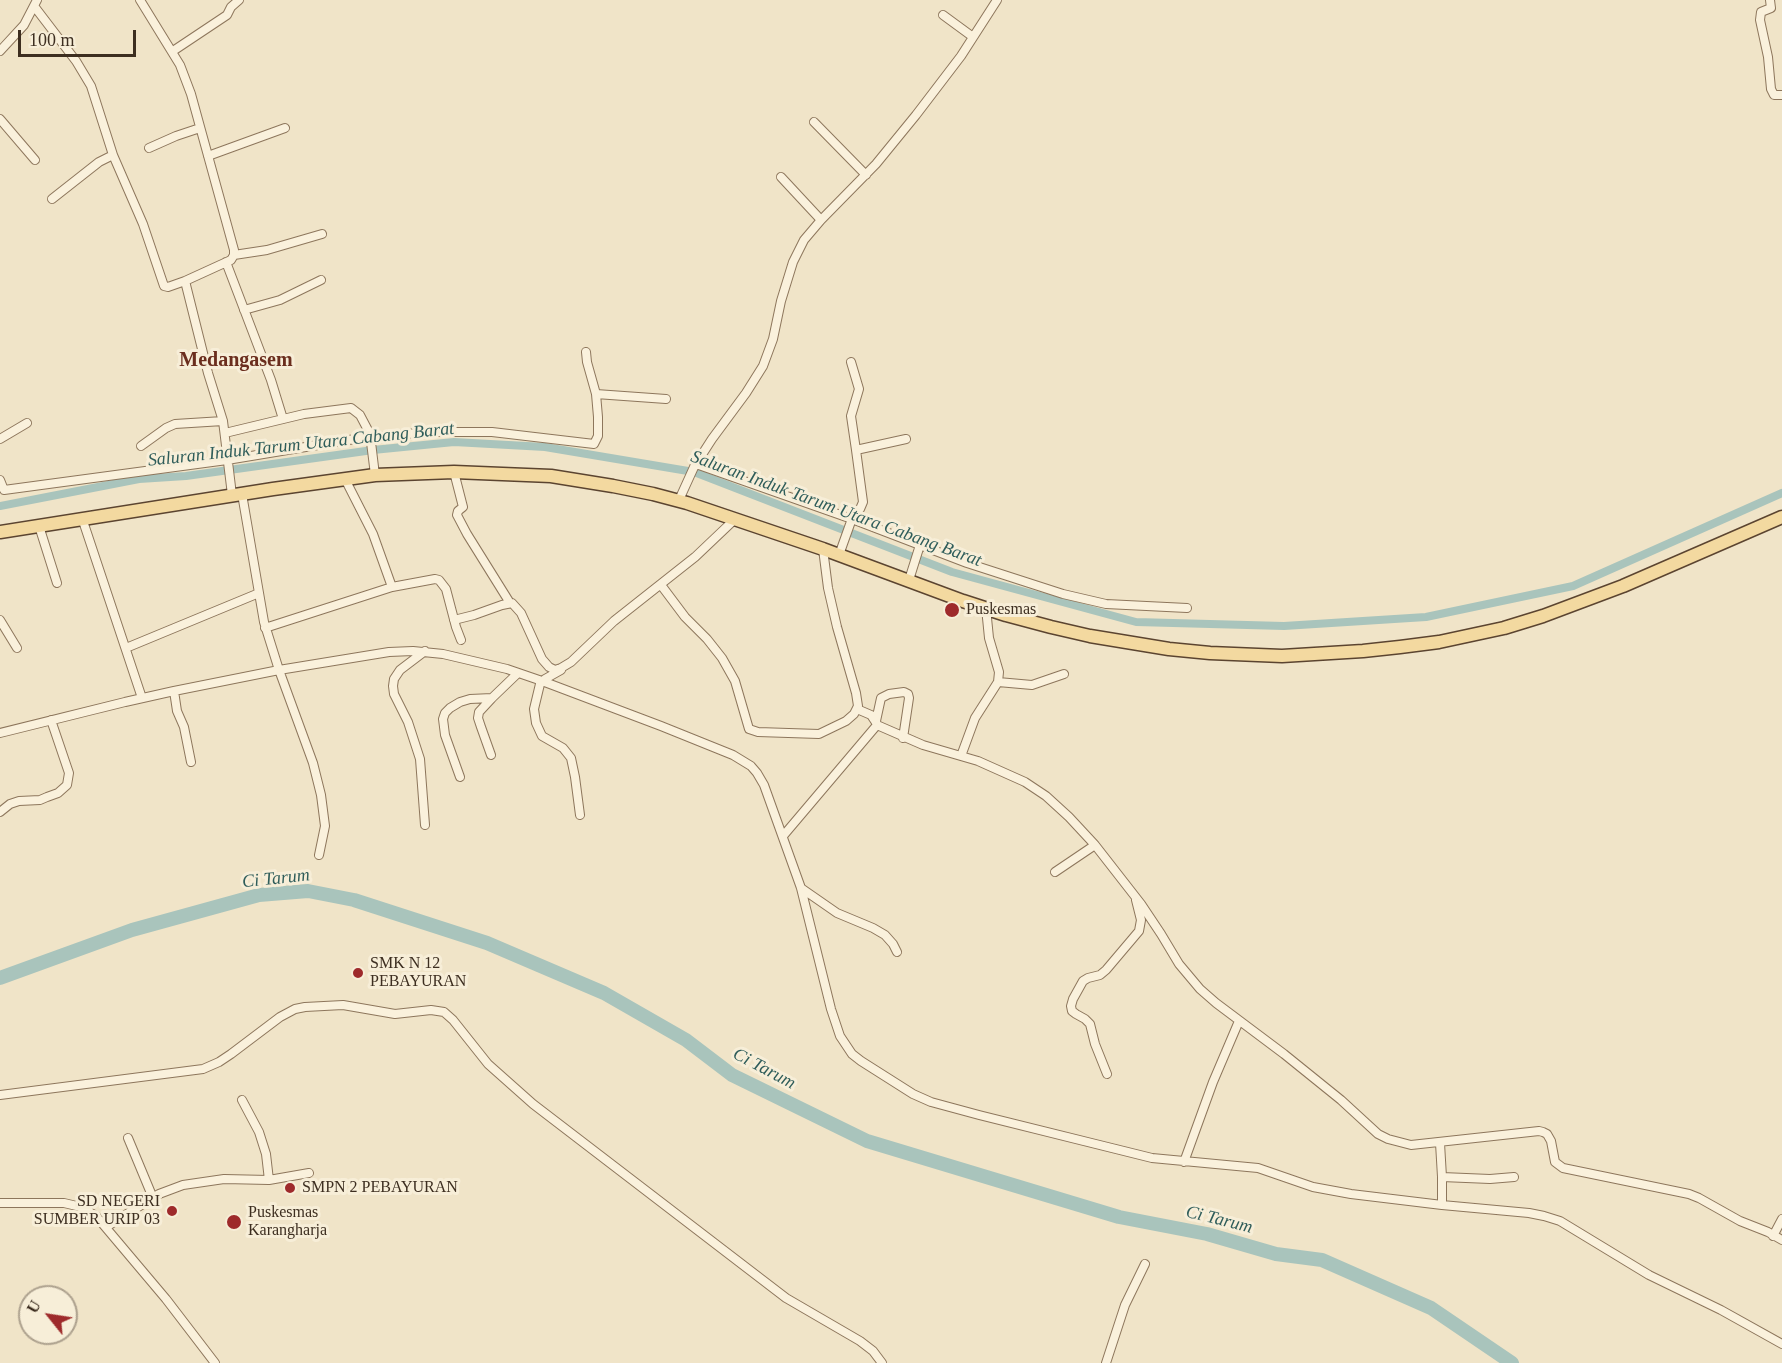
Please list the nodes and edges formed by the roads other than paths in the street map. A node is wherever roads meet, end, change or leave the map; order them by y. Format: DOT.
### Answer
graph roads {
  1 [pos="140,0"];
  2 [pos="239,0"];
  3 [pos="998,0"];
  4 [pos="1770,0"];
  5 [pos="36,3"];
  6 [pos="943,15"];
  7 [pos="973,37"];
  8 [pos="0,51"];
  9 [pos="173,51"];
  10 [pos="1782,95"];
  11 [pos="0,119"];
  12 [pos="814,122"];
  13 [pos="200,128"];
  14 [pos="285,128"];
  15 [pos="149,148"];
  16 [pos="113,155"];
  17 [pos="208,156"];
  18 [pos="35,160"];
  19 [pos="866,176"];
  20 [pos="781,177"];
  21 [pos="52,199"];
  22 [pos="821,220"];
  23 [pos="322,234"];
  24 [pos="234,255"];
  25 [pos="226,262"];
  26 [pos="321,280"];
  27 [pos="186,281"];
  28 [pos="244,310"];
  29 [pos="586,352"];
  30 [pos="850,362"];
  31 [pos="596,394"];
  32 [pos="666,399"];
  33 [pos="283,419"];
  34 [pos="224,421"];
  35 [pos="27,423"];
  36 [pos="225,433"];
  37 [pos="0,439"];
  38 [pos="906,439"];
  39 [pos="372,441"];
  40 [pos="141,446"];
  41 [pos="856,450"];
  42 [pos="228,463"];
  43 [pos="695,466"];
  44 [pos="454,472"];
  45 [pos="375,476"];
  46 [pos="345,479"];
  47 [pos="0,480"];
  48 [pos="2,491"];
  49 [pos="235,492"];
  50 [pos="682,495"];
  51 [pos="1782,517"];
  52 [pos="82,519"];
  53 [pos="735,519"];
  54 [pos="851,521"];
  55 [pos="39,526"];
  56 [pos="0,532"];
  57 [pos="919,548"];
  58 [pos="824,549"];
  59 [pos="840,552"];
  60 [pos="910,577"];
  61 [pos="57,583"];
  62 [pos="661,585"];
  63 [pos="392,587"];
  64 [pos="259,593"];
  65 [pos="510,603"];
  66 [pos="1187,608"];
  67 [pos="986,609"];
  68 [pos="0,620"];
  69 [pos="454,620"];
  70 [pos="265,628"];
  71 [pos="461,640"];
  72 [pos="17,648"];
  73 [pos="126,648"];
  74 [pos="425,651"];
  75 [pos="565,667"];
  76 [pos="279,670"];
  77 [pos="518,673"];
  78 [pos="1064,674"];
  79 [pos="542,681"];
  80 [pos="998,682"];
  81 [pos="174,692"];
  82 [pos="142,698"];
  83 [pos="492,698"];
  84 [pos="857,709"];
  85 [pos="51,720"];
  86 [pos="876,723"];
  87 [pos="0,733"];
  88 [pos="903,738"];
  89 [pos="491,755"];
  90 [pos="961,756"];
  91 [pos="191,762"];
  92 [pos="460,777"];
  93 [pos="0,812"];
  94 [pos="580,815"];
  95 [pos="425,825"];
  96 [pos="783,836"];
  97 [pos="1095,845"];
  98 [pos="320,855"];
  99 [pos="1055,872"];
  100 [pos="801,888"];
  101 [pos="1135,897"];
  102 [pos="1158,929"];
  103 [pos="1139,931"];
  104 [pos="897,952"];
  105 [pos="1239,1021"];
  106 [pos="1107,1074"];
  107 [pos="0,1095"];
  108 [pos="242,1100"];
  109 [pos="128,1138"];
  110 [pos="1440,1143"];
  111 [pos="1184,1161"];
  112 [pos="309,1173"];
  113 [pos="1442,1177"];
  114 [pos="1514,1177"];
  115 [pos="269,1180"];
  116 [pos="153,1198"];
  117 [pos="0,1203"];
  118 [pos="1442,1204"];
  119 [pos="1782,1219"];
  120 [pos="106,1227"];
  121 [pos="1773,1236"];
  122 [pos="1782,1240"];
  123 [pos="1145,1264"];
  124 [pos="1782,1344"];
  125 [pos="215,1363"];
  126 [pos="882,1363"];
  127 [pos="1106,1363"];
  1 -- 9 [label="street"];
  2 -- 9 [label="street"];
  3 -- 7 [label="street"];
  4 -- 10 [label="street"];
  5 -- 8 [label="street"];
  5 -- 16 [label="street"];
  6 -- 7 [label="street"];
  7 -- 19 [label="street"];
  9 -- 13 [label="street"];
  11 -- 18 [label="street"];
  12 -- 19 [label="street"];
  13 -- 15 [label="street"];
  13 -- 17 [label="street"];
  14 -- 17 [label="street"];
  16 -- 21 [label="street"];
  16 -- 27 [label="street"];
  17 -- 24 [label="street"];
  19 -- 22 [label="street"];
  20 -- 22 [label="street"];
  22 -- 43 [label="street"];
  23 -- 24 [label="street"];
  24 -- 25 [label="street"];
  25 -- 27 [label="street"];
  25 -- 28 [label="street"];
  26 -- 28 [label="street"];
  27 -- 34 [label="street"];
  28 -- 33 [label="street"];
  29 -- 31 [label="street"];
  30 -- 41 [label="street"];
  31 -- 32 [label="street"];
  31 -- 39 [label="street"];
  33 -- 36 [label="street"];
  33 -- 39 [label="street"];
  34 -- 36 [label="street"];
  34 -- 40 [label="street"];
  35 -- 37 [label="street"];
  36 -- 42 [label="street"];
  38 -- 41 [label="street"];
  39 -- 42 [label="street"];
  39 -- 45 [label="street"];
  41 -- 54 [label="street"];
  42 -- 48 [label="street"];
  42 -- 49 [label="street"];
  43 -- 50 [label="street"];
  43 -- 54 [label="street"];
  44 -- 45 [label="main road"];
  44 -- 50 [label="main road"];
  44 -- 65 [label="street"];
  45 -- 46 [label="main road"];
  46 -- 49 [label="main road"];
  46 -- 63 [label="street"];
  47 -- 48 [label="street"];
  49 -- 52 [label="main road"];
  49 -- 64 [label="street"];
  50 -- 53 [label="main road"];
  51 -- 67 [label="main road"];
  52 -- 55 [label="main road"];
  52 -- 73 [label="street"];
  53 -- 58 [label="main road"];
  53 -- 62 [label="street"];
  54 -- 57 [label="street"];
  54 -- 59 [label="street"];
  55 -- 56 [label="main road"];
  55 -- 61 [label="street"];
  57 -- 60 [label="street"];
  57 -- 66 [label="street"];
  58 -- 59 [label="main road"];
  58 -- 84 [label="street"];
  59 -- 60 [label="main road"];
  60 -- 67 [label="main road"];
  62 -- 75 [label="street"];
  62 -- 84 [label="street"];
  63 -- 69 [label="street"];
  63 -- 70 [label="street"];
  64 -- 70 [label="street"];
  64 -- 73 [label="street"];
  65 -- 69 [label="street"];
  65 -- 75 [label="street"];
  67 -- 80 [label="street"];
  68 -- 72 [label="street"];
  69 -- 71 [label="street"];
  70 -- 76 [label="street"];
  73 -- 82 [label="street"];
  74 -- 76 [label="street"];
  74 -- 77 [label="street"];
  74 -- 95 [label="street"];
  75 -- 79 [label="street"];
  76 -- 81 [label="street"];
  76 -- 98 [label="street"];
  77 -- 79 [label="street"];
  77 -- 83 [label="street"];
  78 -- 80 [label="street"];
  79 -- 94 [label="street"];
  79 -- 96 [label="street"];
  80 -- 90 [label="street"];
  81 -- 82 [label="street"];
  81 -- 91 [label="street"];
  82 -- 85 [label="street"];
  83 -- 89 [label="street"];
  83 -- 92 [label="street"];
  84 -- 86 [label="street"];
  85 -- 87 [label="street"];
  85 -- 93 [label="street"];
  86 -- 88 [label="street"];
  86 -- 88 [label="street"];
  86 -- 96 [label="street"];
  88 -- 90 [label="street"];
  90 -- 97 [label="street"];
  96 -- 100 [label="street"];
  97 -- 99 [label="street"];
  97 -- 101 [label="street"];
  100 -- 104 [label="street"];
  100 -- 111 [label="street"];
  101 -- 102 [label="street"];
  101 -- 103 [label="street"];
  102 -- 103 [label="street"];
  102 -- 105 [label="street"];
  103 -- 106 [label="street"];
  105 -- 110 [label="street"];
  105 -- 111 [label="street"];
  107 -- 126 [label="street"];
  108 -- 115 [label="street"];
  109 -- 116 [label="street"];
  110 -- 113 [label="street"];
  110 -- 121 [label="street"];
  111 -- 118 [label="street"];
  112 -- 115 [label="street"];
  113 -- 114 [label="street"];
  113 -- 118 [label="street"];
  115 -- 116 [label="street"];
  116 -- 120 [label="street"];
  117 -- 120 [label="street"];
  118 -- 124 [label="street"];
  119 -- 121 [label="street"];
  120 -- 125 [label="street"];
  121 -- 122 [label="street"];
  123 -- 127 [label="street"];
}
